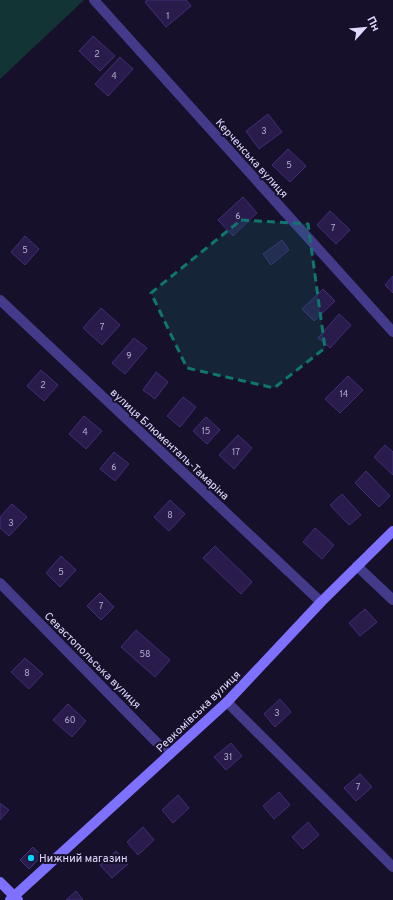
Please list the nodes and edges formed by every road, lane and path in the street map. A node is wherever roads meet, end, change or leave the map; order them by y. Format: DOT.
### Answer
graph roads {
  1 [pos="94,0"];
  2 [pos="1,303"];
  3 [pos="393,332"];
  4 [pos="393,531"];
  5 [pos="357,566"];
  6 [pos="0,583"];
  7 [pos="393,600"];
  8 [pos="320,602"];
  9 [pos="227,702"];
  10 [pos="169,755"];
  11 [pos="393,867"];
  12 [pos="0,882"];
  13 [pos="15,899"];
  1 -- 3 [label="street, Керченська вулиця"];
  2 -- 8 [label="street, вулиця Блюменталь-Тамаріна"];
  4 -- 5 [label="street, Ревкомівська вулиця"];
  5 -- 7 [label="street"];
  5 -- 8 [label="street, Ревкомівська вулиця"];
  6 -- 10 [label="street, Севастопольська вулиця"];
  8 -- 9 [label="street, Ревкомівська вулиця"];
  9 -- 10 [label="street, Ревкомівська вулиця"];
  9 -- 11 [label="street"];
  10 -- 13 [label="street, Ревкомівська вулиця"];
  12 -- 13 [label="street"];
}
